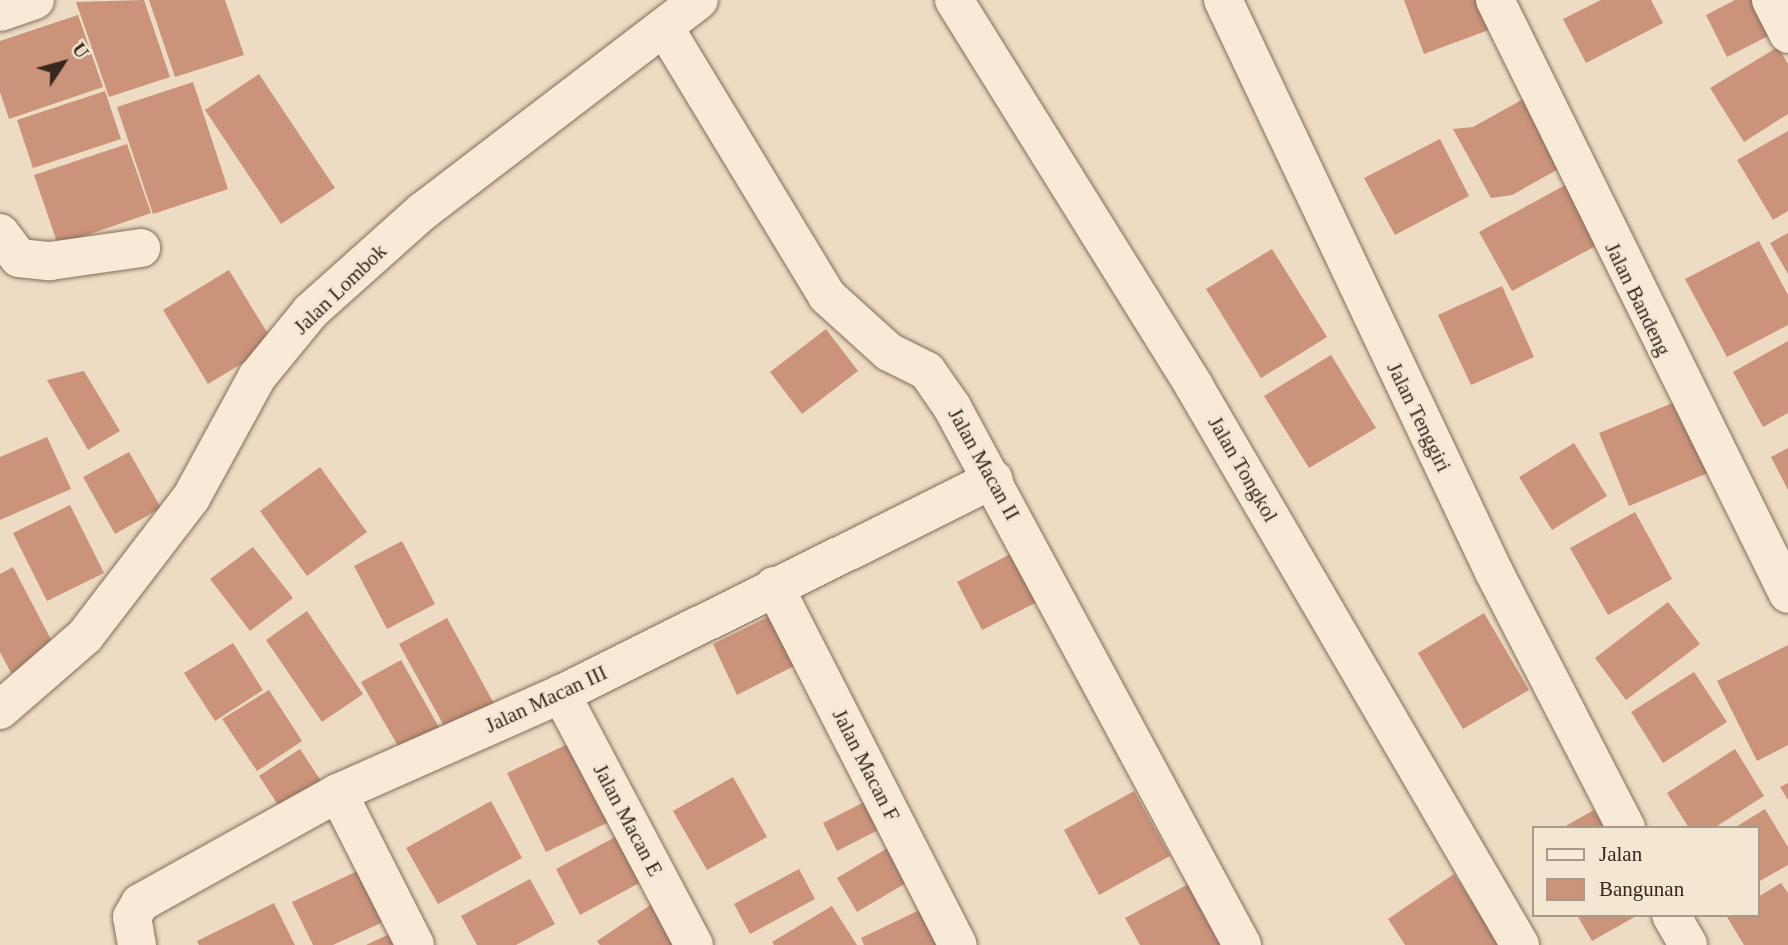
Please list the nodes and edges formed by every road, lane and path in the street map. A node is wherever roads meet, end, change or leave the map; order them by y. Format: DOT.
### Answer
graph roads {
  1 [pos="35,0"];
  2 [pos="699,0"];
  3 [pos="954,0"];
  4 [pos="1223,0"];
  5 [pos="1495,0"];
  6 [pos="1771,0"];
  7 [pos="0,12"];
  8 [pos="666,30"];
  9 [pos="1788,34"];
  10 [pos="0,233"];
  11 [pos="141,248"];
  12 [pos="994,479"];
  13 [pos="774,586"];
  14 [pos="1788,594"];
  15 [pos="561,694"];
  16 [pos="0,710"];
  17 [pos="338,793"];
  18 [pos="1625,826"];
  19 [pos="1672,917"];
  20 [pos="137,945"];
  21 [pos="415,945"];
  22 [pos="694,945"];
  23 [pos="958,945"];
  24 [pos="1242,945"];
  25 [pos="1520,945"];
  26 [pos="1688,945"];
  1 -- 7 [label="street"];
  2 -- 8 [label="street, Jalan Lombok"];
  3 -- 25 [label="street, Jalan Tongkol"];
  4 -- 18 [label="street, Jalan Tenggiri"];
  5 -- 14 [label="street, Jalan Bandeng"];
  6 -- 9 [label="street"];
  8 -- 12 [label="street, Jalan Macan II"];
  8 -- 16 [label="street, Jalan Lombok"];
  10 -- 11 [label="street"];
  12 -- 13 [label="street, Jalan Macan III"];
  12 -- 24 [label="street, Jalan Macan II"];
  13 -- 15 [label="street, Jalan Macan III"];
  13 -- 23 [label="street, Jalan Macan F"];
  15 -- 17 [label="street, Jalan Macan III"];
  15 -- 22 [label="street, Jalan Macan E"];
  17 -- 20 [label="street, Jalan Macan III"];
  17 -- 21 [label="street"];
  19 -- 26 [label="street"];
}
